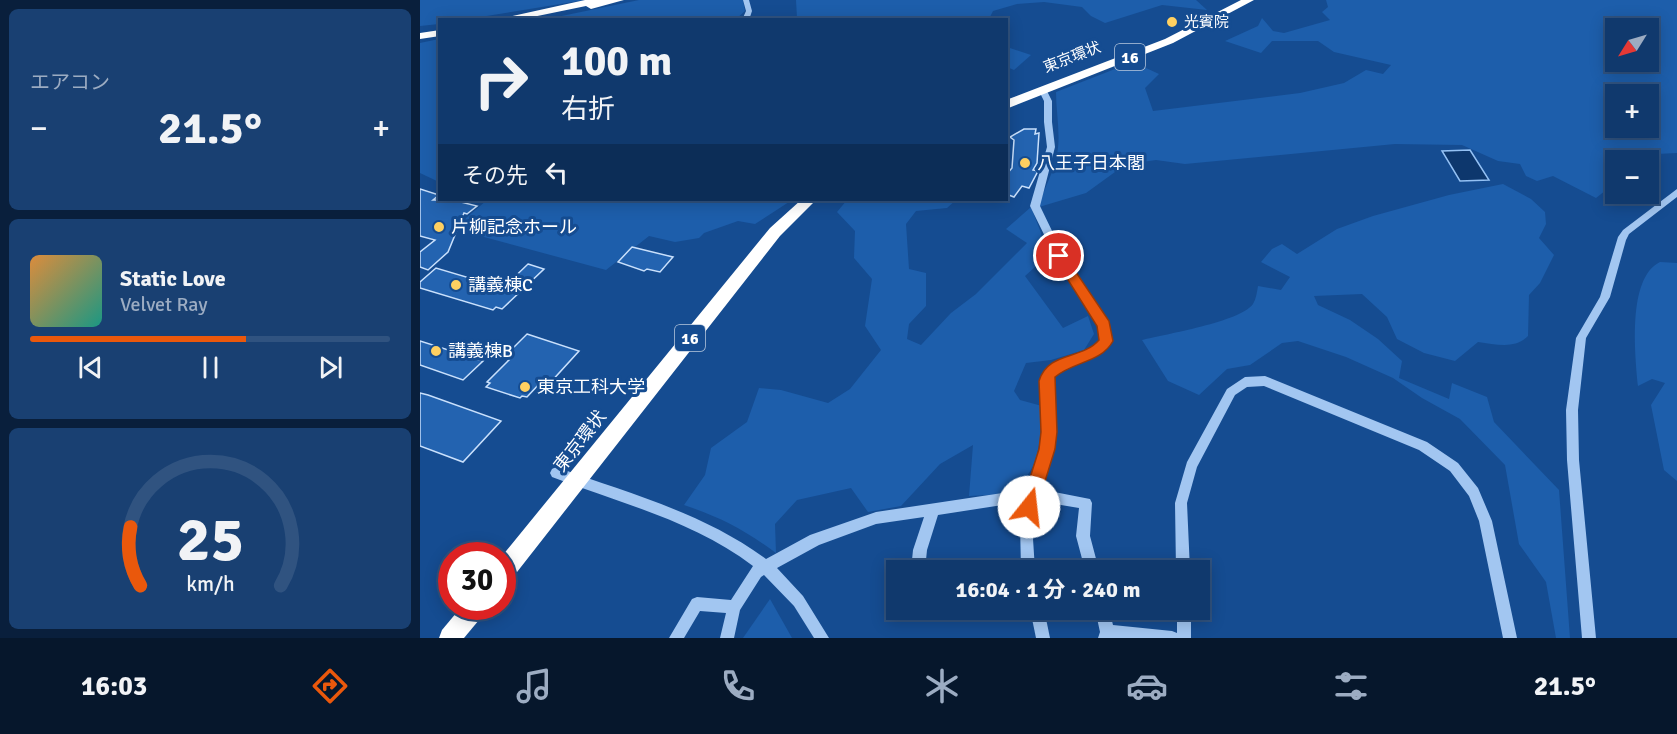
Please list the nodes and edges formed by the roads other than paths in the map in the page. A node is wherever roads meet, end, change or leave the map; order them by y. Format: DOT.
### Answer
graph roads {
  1 [pos="601,0"];
  2 [pos="619,0"];
  3 [pos="746,0"];
  4 [pos="1249,0"];
  5 [pos="509,18"];
  6 [pos="533,18"];
  7 [pos="746,18"];
  8 [pos="438,30"];
  9 [pos="420,33"];
  10 [pos="1043,91"];
  11 [pos="1008,104"];
  12 [pos="1677,192"];
  13 [pos="808,201"];
  14 [pos="556,473"];
  15 [pos="577,481"];
  16 [pos="1032,492"];
  17 [pos="933,510"];
  18 [pos="516,556"];
  19 [pos="919,560"];
  20 [pos="1028,560"];
  21 [pos="1089,560"];
  22 [pos="1183,560"];
  23 [pos="766,565"];
  24 [pos="734,607"];
  25 [pos="465,620"];
  26 [pos="1039,620"];
  27 [pos="1104,620"];
  28 [pos="1184,620"];
  29 [pos="1106,635"];
  30 [pos="450,638"];
  31 [pos="676,638"];
  32 [pos="727,638"];
  33 [pos="822,638"];
  34 [pos="1043,638"];
  35 [pos="1172,638"];
  36 [pos="1184,638"];
  37 [pos="1510,638"];
  38 [pos="1589,638"];
  1 -- 5 [label="highway"];
  2 -- 6 [label="highway"];
  3 -- 7 [label="street"];
  4 -- 10 [label="highway, 東京環状 / 16"];
  8 -- 9 [label="highway"];
  10 -- 11 [label="highway, 東京環状 / 16"];
  10 -- 16 [label="street"];
  12 -- 38 [label="street"];
  13 -- 15 [label="highway, 東京環状 / 16"];
  14 -- 15 [label="street"];
  15 -- 18 [label="highway, 東京環状 / 16"];
  15 -- 23 [label="street"];
  16 -- 17 [label="street"];
  16 -- 20 [label="street"];
  16 -- 21 [label="street"];
  17 -- 19 [label="street"];
  17 -- 23 [label="street"];
  22 -- 37 [label="street"];
  23 -- 24 [label="street"];
  23 -- 33 [label="street"];
  24 -- 31 [label="street"];
  24 -- 32 [label="street"];
  25 -- 30 [label="highway"];
  26 -- 34 [label="street"];
  27 -- 29 [label="street"];
  28 -- 36 [label="street"];
  29 -- 35 [label="street"];
}
